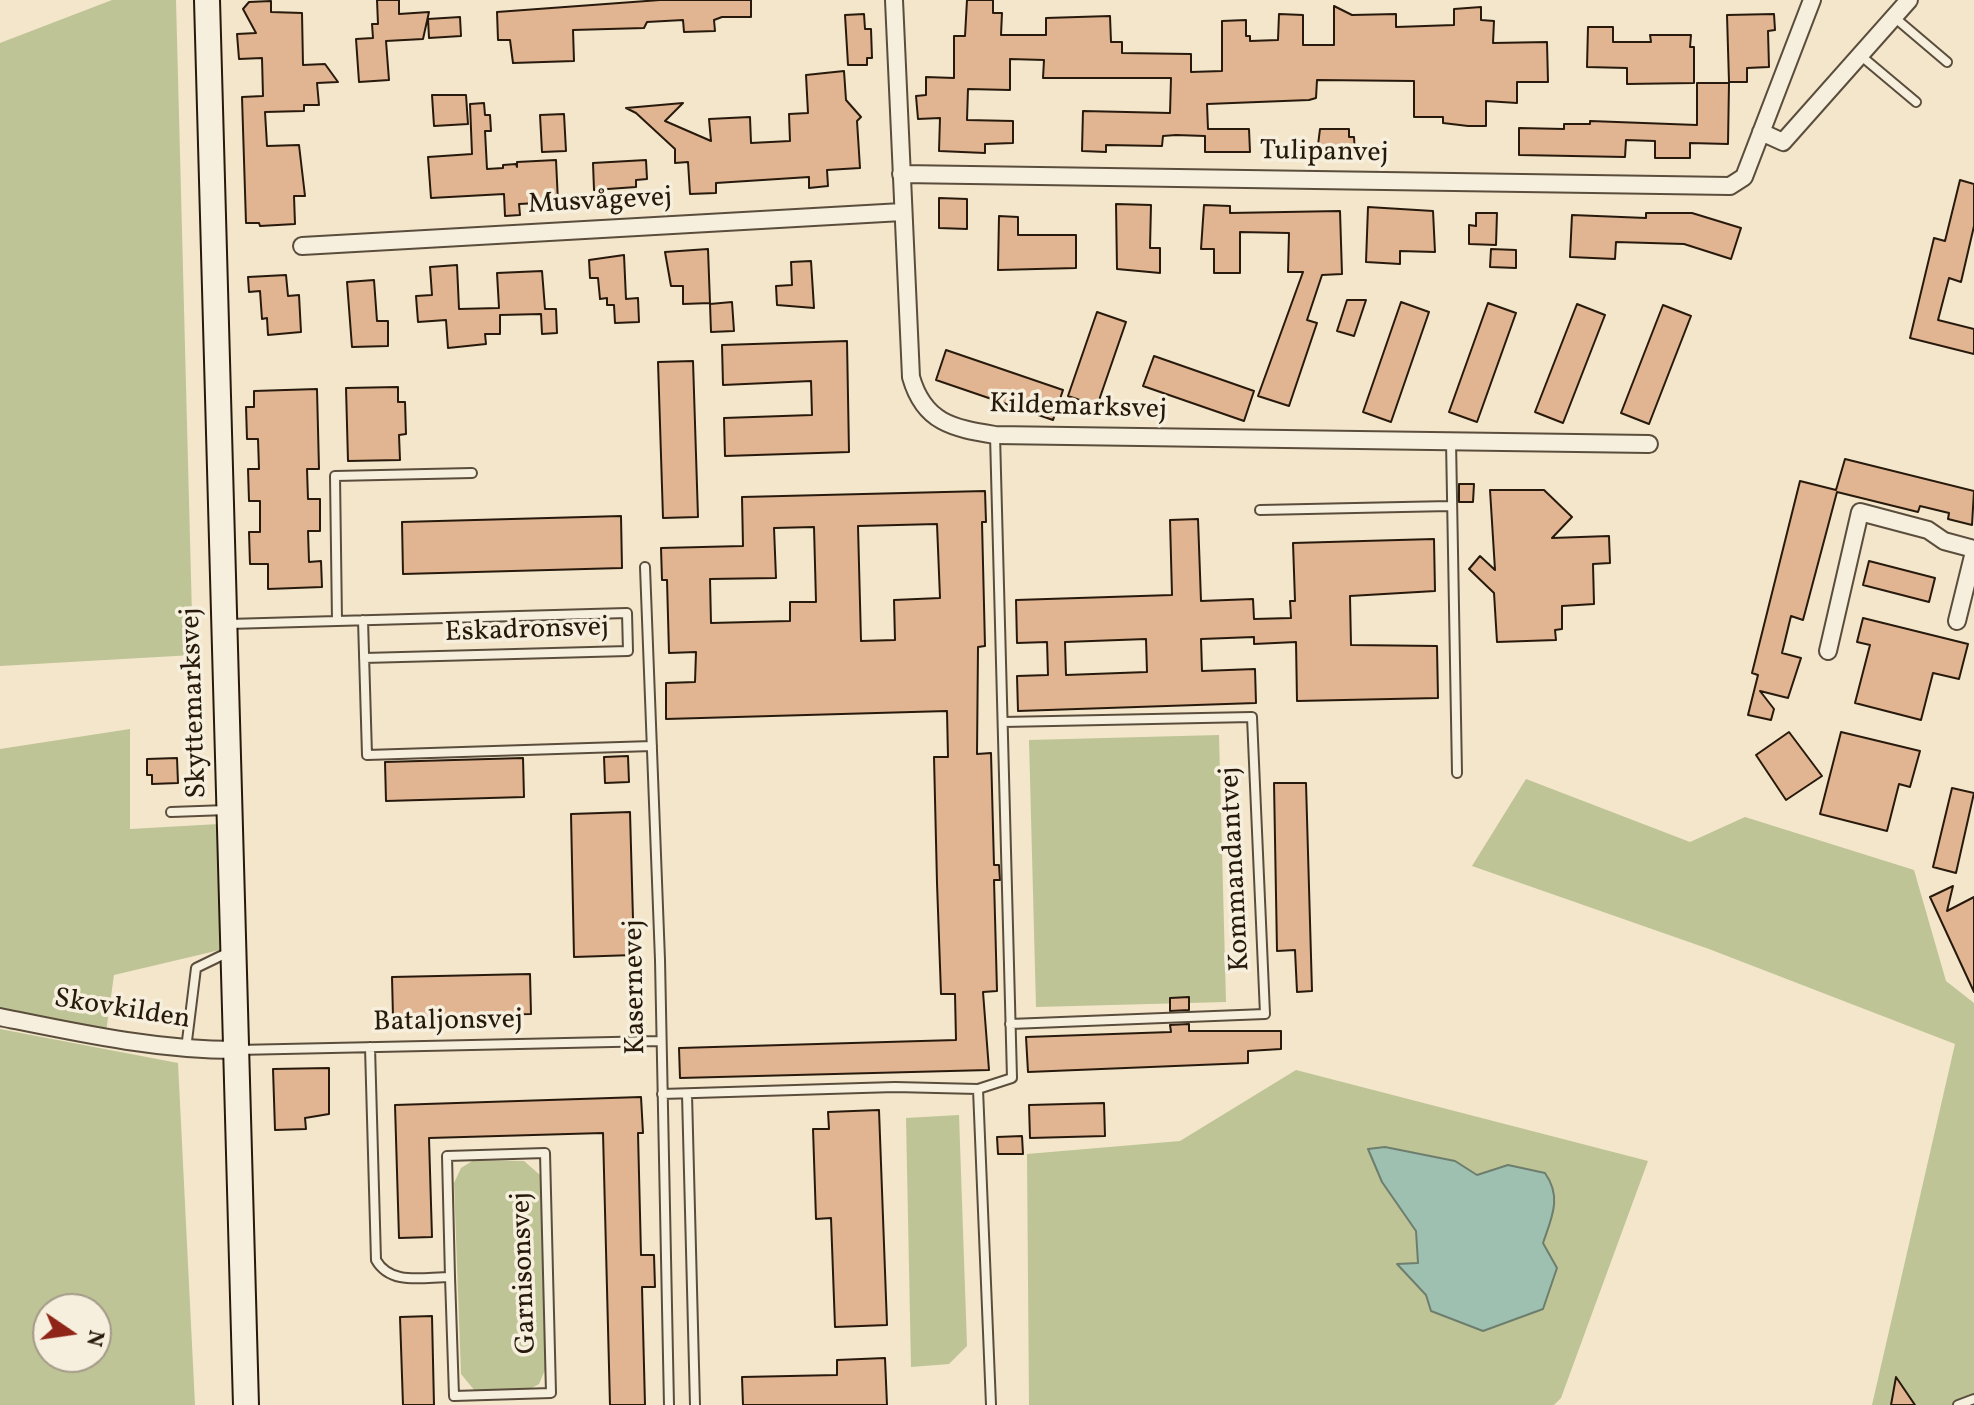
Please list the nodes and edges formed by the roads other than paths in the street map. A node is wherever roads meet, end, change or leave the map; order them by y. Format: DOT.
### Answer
graph roads {
  1 [pos="207,0"];
  2 [pos="894,0"];
  3 [pos="1812,0"];
  4 [pos="1909,0"];
  5 [pos="1894,17"];
  6 [pos="1860,55"];
  7 [pos="1947,62"];
  8 [pos="1916,102"];
  9 [pos="1761,132"];
  10 [pos="901,174"];
  11 [pos="902,212"];
  12 [pos="302,246"];
  13 [pos="995,435"];
  14 [pos="1451,441"];
  15 [pos="1649,444"];
  16 [pos="472,473"];
  17 [pos="1450,506"];
  18 [pos="1260,510"];
  19 [pos="1974,550"];
  20 [pos="645,567"];
  21 [pos="363,620"];
  22 [pos="337,621"];
  23 [pos="1957,621"];
  24 [pos="223,624"];
  25 [pos="1828,651"];
  26 [pos="364,658"];
  27 [pos="1003,722"];
  28 [pos="652,746"];
  29 [pos="1457,773"];
  30 [pos="229,810"];
  31 [pos="171,812"];
  32 [pos="233,950"];
  33 [pos="0,1017"];
  34 [pos="1010,1024"];
  35 [pos="659,1041"];
  36 [pos="370,1047"];
  37 [pos="186,1050"];
  38 [pos="237,1050"];
  39 [pos="978,1089"];
  40 [pos="662,1094"];
  41 [pos="687,1094"];
  42 [pos="450,1277"];
  43 [pos="1974,1399"];
  44 [pos="246,1405"];
  45 [pos="669,1405"];
  46 [pos="695,1405"];
  47 [pos="991,1405"];
  48 [pos="1958,1405"];
  1 -- 24 [label="street, Skyttemarksvej"];
  2 -- 10 [label="street, Kildemarksvej"];
  3 -- 9 [label="street"];
  4 -- 5 [label="street"];
  5 -- 6 [label="street"];
  5 -- 7 [label="lane"];
  6 -- 8 [label="lane"];
  6 -- 9 [label="street"];
  9 -- 10 [label="street, Tulipanvej"];
  10 -- 11 [label="street, Kildemarksvej"];
  11 -- 12 [label="street, Musvågevej"];
  11 -- 13 [label="street, Kildemarksvej"];
  13 -- 14 [label="street, Kildemarksvej"];
  13 -- 27 [label="lane"];
  14 -- 15 [label="street, Kildemarksvej"];
  14 -- 17 [label="lane"];
  16 -- 22 [label="lane"];
  17 -- 18 [label="lane"];
  17 -- 29 [label="lane"];
  19 -- 23 [label="street"];
  19 -- 25 [label="street"];
  20 -- 28 [label="lane, Kasernevej"];
  21 -- 22 [label="lane, Eskadronsvej"];
  21 -- 26 [label="lane"];
  21 -- 26 [label="lane, Eskadronsvej"];
  22 -- 24 [label="lane, Eskadronsvej"];
  24 -- 30 [label="street, Skyttemarksvej"];
  26 -- 28 [label="lane"];
  27 -- 34 [label="lane"];
  27 -- 34 [label="lane, Kommandantvej"];
  28 -- 35 [label="lane, Kasernevej"];
  30 -- 31 [label="lane"];
  30 -- 32 [label="street, Skyttemarksvej"];
  32 -- 37 [label="lane"];
  32 -- 38 [label="street, Skyttemarksvej"];
  33 -- 37 [label="street, Skovkilden"];
  34 -- 39 [label="lane"];
  35 -- 36 [label="lane, Bataljonsvej"];
  35 -- 40 [label="lane, Kasernevej"];
  36 -- 38 [label="lane, Bataljonsvej"];
  36 -- 42 [label="lane"];
  37 -- 38 [label="street, Skovkilden"];
  38 -- 44 [label="street, Skyttemarksvej"];
  39 -- 41 [label="lane"];
  39 -- 47 [label="lane"];
  40 -- 41 [label="lane"];
  40 -- 45 [label="lane, Kasernevej"];
  41 -- 46 [label="lane"];
  42 -- 42 [label="lane, Garnisonsvej"];
  43 -- 48 [label="lane"];
}
